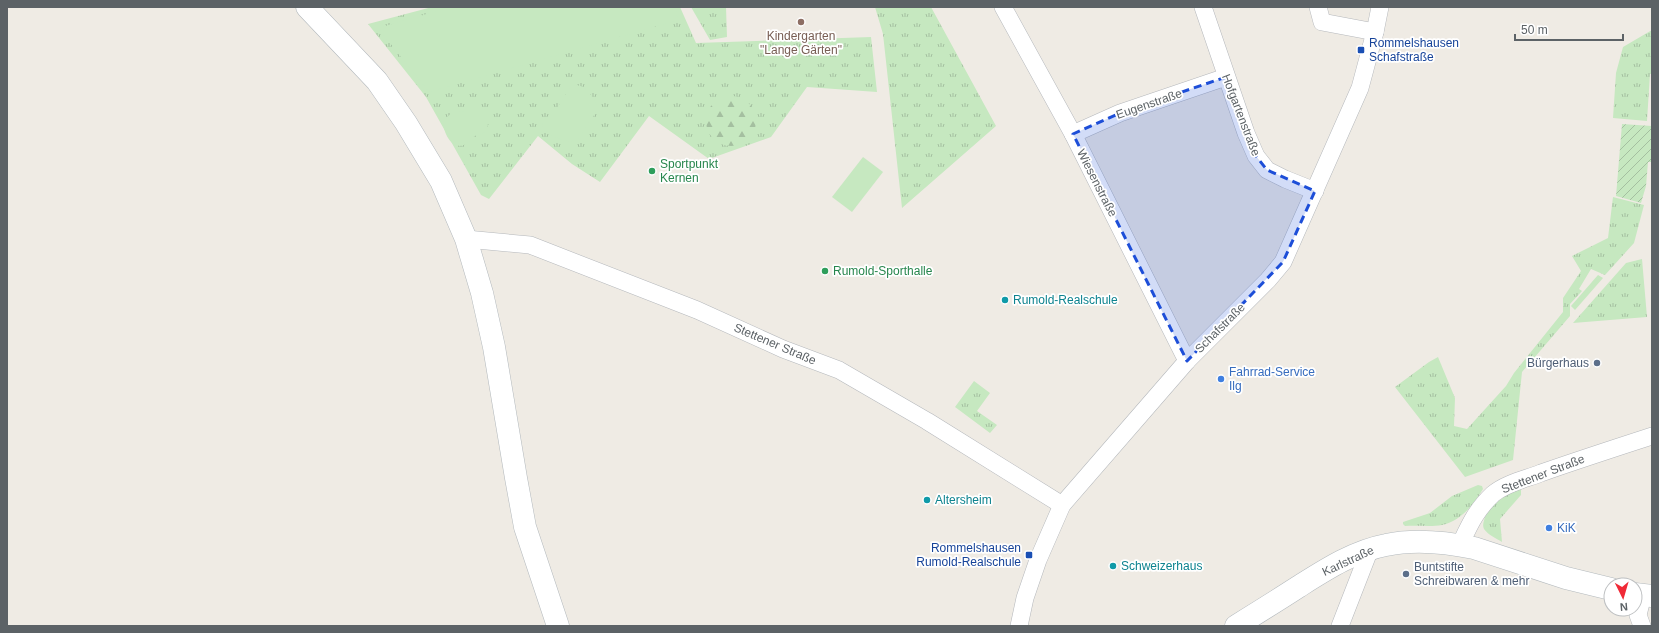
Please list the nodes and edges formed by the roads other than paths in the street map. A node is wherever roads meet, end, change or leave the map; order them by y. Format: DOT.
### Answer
graph roads {
  1 [pos="307,7"];
  2 [pos="1003,7"];
  3 [pos="1203,7"];
  4 [pos="1318,7"];
  5 [pos="1380,7"];
  6 [pos="1375,32"];
  7 [pos="1226,77"];
  8 [pos="1073,134"];
  9 [pos="1315,192"];
  10 [pos="466,239"];
  11 [pos="1187,361"];
  12 [pos="1652,436"];
  13 [pos="1062,505"];
  14 [pos="1460,545"];
  15 [pos="1370,548"];
  16 [pos="1603,587"];
  17 [pos="558,626"];
  18 [pos="1019,626"];
  19 [pos="1236,626"];
  20 [pos="1340,626"];
  1 -- 10 [label="street"];
  2 -- 8 [label="street, Wiesenstraße"];
  3 -- 7 [label="street, Hofgartenstraße"];
  4 -- 6 [label="street"];
  5 -- 6 [label="street, Schafstraße"];
  6 -- 9 [label="street, Schafstraße"];
  7 -- 8 [label="street, Eugenstraße"];
  7 -- 9 [label="street, Hofgartenstraße"];
  8 -- 11 [label="street, Wiesenstraße"];
  9 -- 11 [label="street, Schafstraße"];
  10 -- 13 [label="street, Stettener Straße"];
  10 -- 17 [label="street"];
  11 -- 13 [label="street, Schafstraße"];
  12 -- 14 [label="street, Stettener Straße"];
  13 -- 18 [label="street, Schafstraße"];
  14 -- 15 [label="street, Karlstraße"];
  14 -- 16 [label="street, Karlstraße"];
  15 -- 19 [label="street, Karlstraße"];
  15 -- 20 [label="street"];
}
